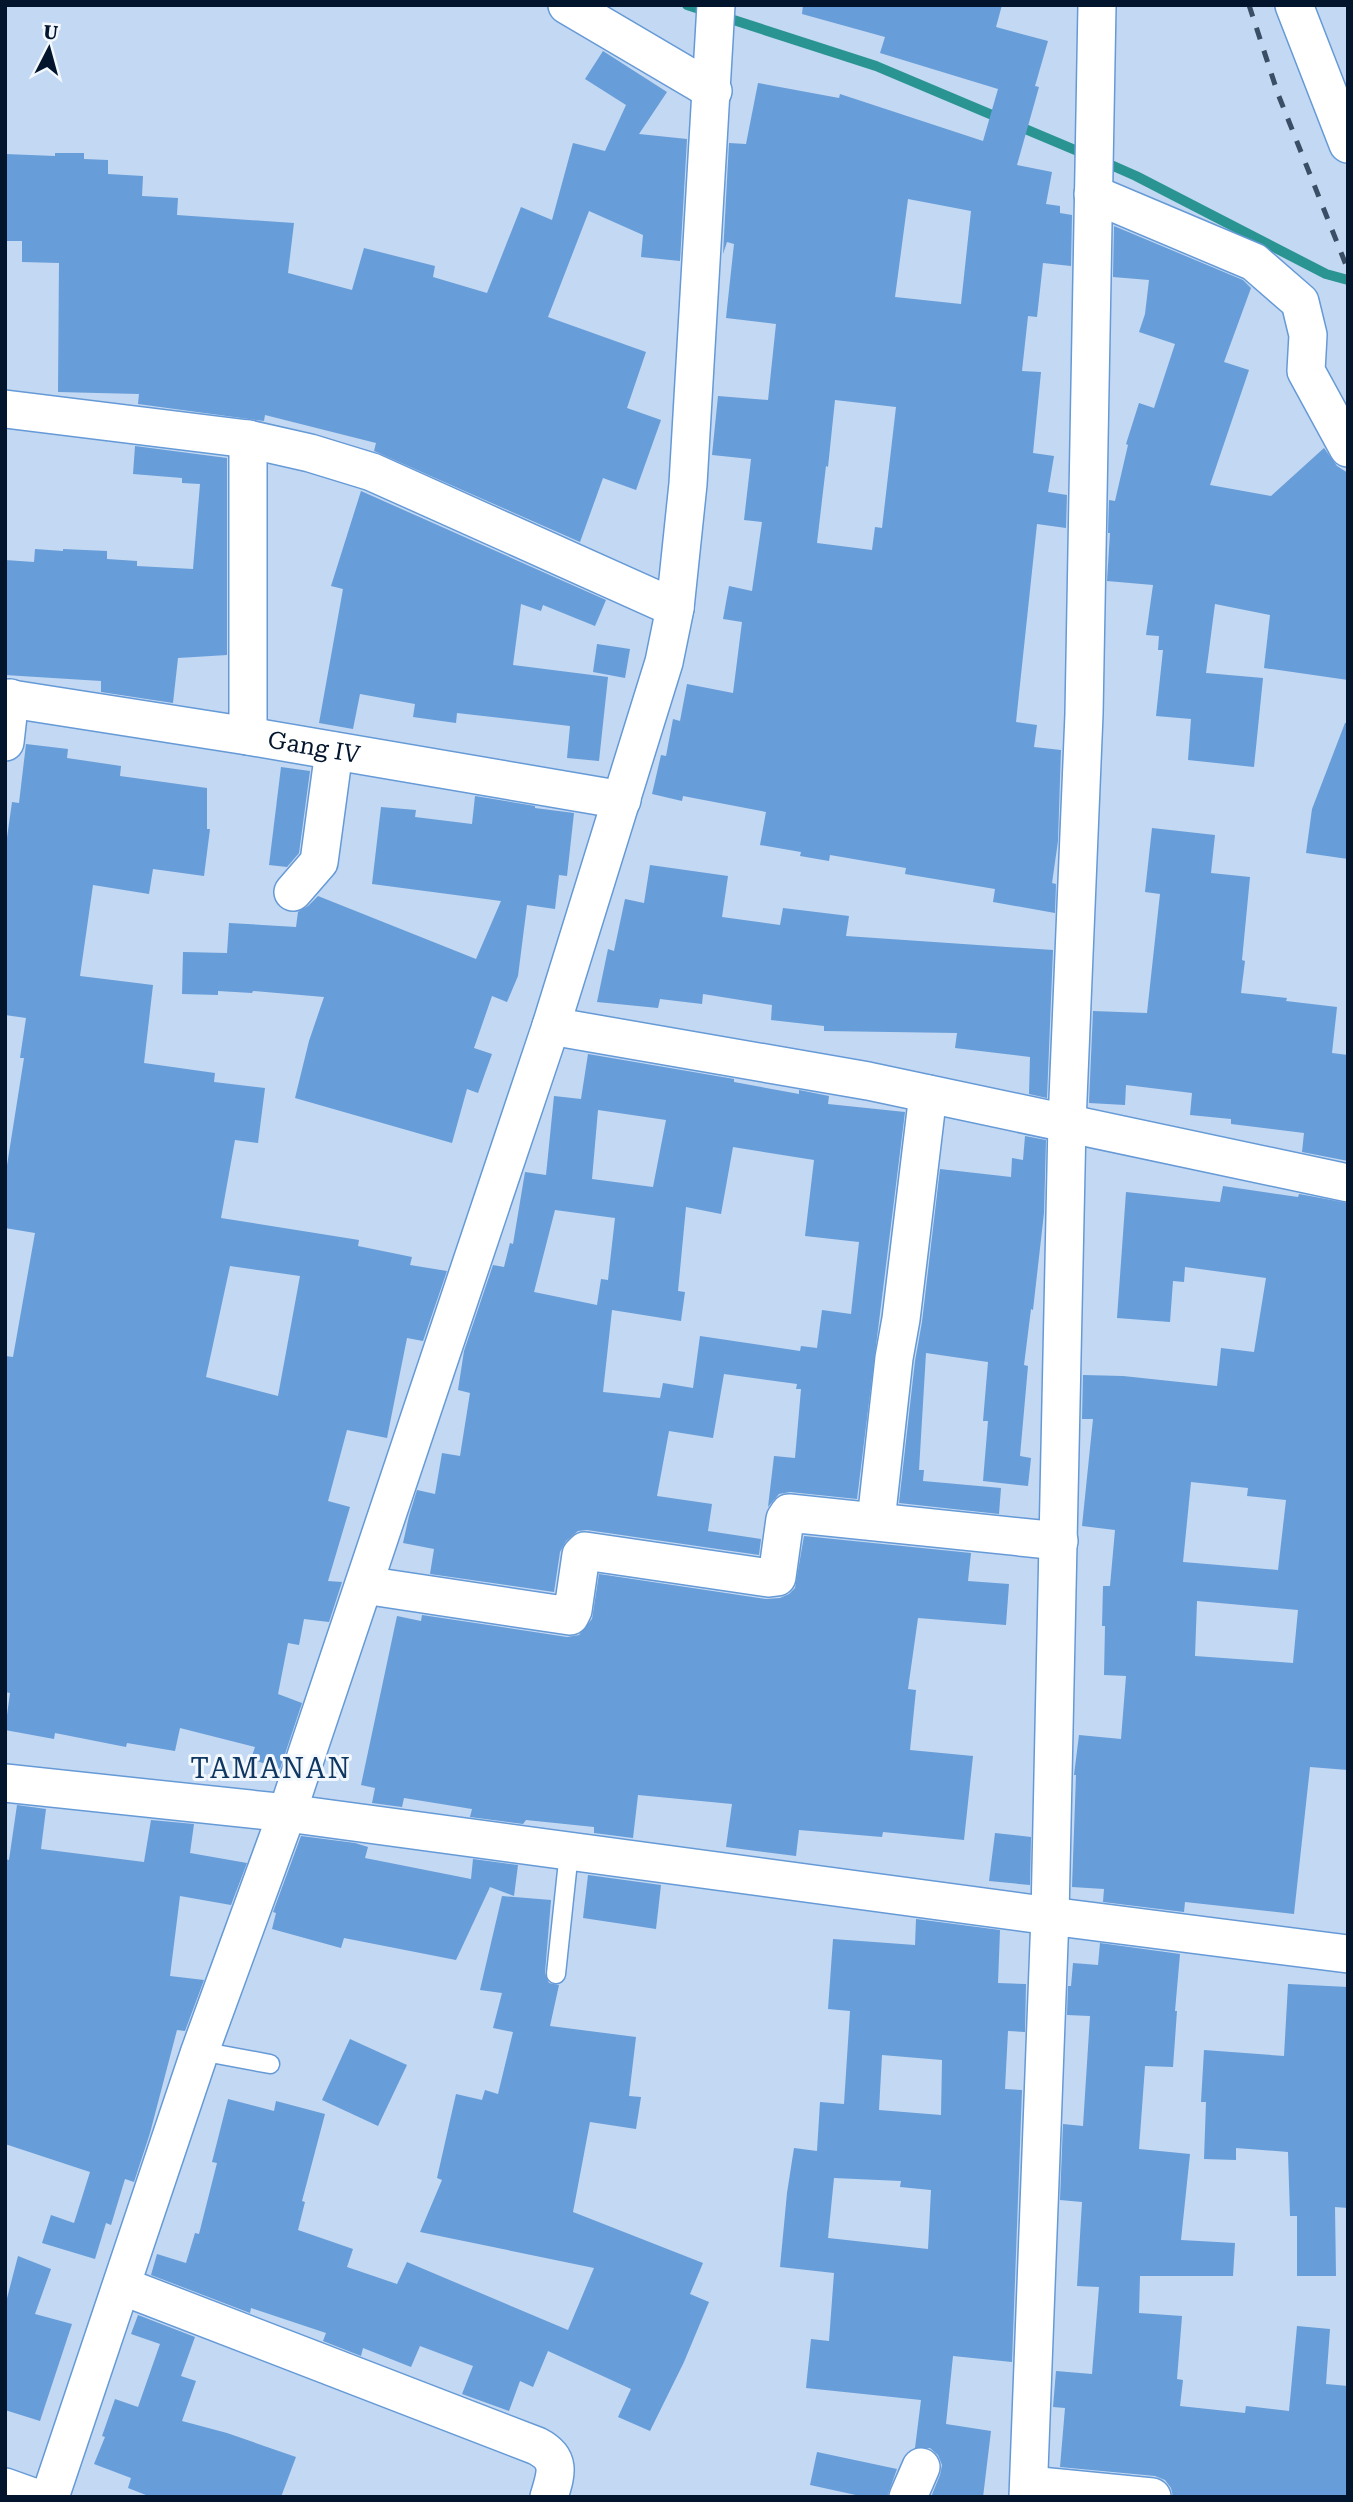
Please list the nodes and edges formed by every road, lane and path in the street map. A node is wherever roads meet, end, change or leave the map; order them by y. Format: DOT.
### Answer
graph roads {
  1 [pos="567,5"];
  2 [pos="716,5"];
  3 [pos="1097,5"];
  4 [pos="1294,5"];
  5 [pos="713,78"];
  6 [pos="1348,144"];
  7 [pos="1093,188"];
  8 [pos="5,409"];
  9 [pos="248,439"];
  10 [pos="1348,448"];
  11 [pos="675,608"];
  12 [pos="8,698"];
  13 [pos="248,736"];
  14 [pos="5,742"];
  15 [pos="334,751"];
  16 [pos="622,800"];
  17 [pos="293,892"];
  18 [pos="551,1026"];
  19 [pos="928,1094"];
  20 [pos="1067,1123"];
  21 [pos="1348,1183"];
  22 [pos="876,1521"];
  23 [pos="1059,1541"];
  24 [pos="364,1585"];
  25 [pos="5,1783"];
  26 [pos="287,1813"];
  27 [pos="569,1852"];
  28 [pos="1050,1916"];
  29 [pos="1348,1954"];
  30 [pos="556,1974"];
  31 [pos="200,2051"];
  32 [pos="270,2064"];
  33 [pos="122,2286"];
  34 [pos="5,2487"];
  35 [pos="1028,2491"];
  36 [pos="48,2496"];
  37 [pos="549,2497"];
  38 [pos="1152,2497"];
  1 -- 5 [label="street"];
  2 -- 5 [label="street"];
  3 -- 7 [label="street"];
  4 -- 6 [label="street"];
  5 -- 11 [label="street"];
  7 -- 10 [label="street"];
  7 -- 20 [label="street"];
  8 -- 9 [label="street"];
  9 -- 11 [label="street"];
  9 -- 13 [label="street"];
  11 -- 16 [label="street"];
  12 -- 13 [label="street, Gang IV"];
  12 -- 14 [label="street"];
  13 -- 15 [label="street, Gang IV"];
  15 -- 16 [label="street, Gang IV"];
  15 -- 17 [label="street"];
  16 -- 18 [label="street"];
  18 -- 19 [label="street"];
  18 -- 24 [label="street"];
  19 -- 20 [label="street"];
  19 -- 22 [label="street"];
  20 -- 21 [label="street"];
  20 -- 23 [label="street"];
  22 -- 23 [label="street"];
  22 -- 24 [label="street"];
  23 -- 28 [label="street"];
  24 -- 26 [label="street"];
  25 -- 26 [label="street"];
  26 -- 27 [label="street"];
  26 -- 31 [label="street"];
  27 -- 28 [label="street"];
  27 -- 30 [label="lane"];
  28 -- 29 [label="street"];
  28 -- 35 [label="street"];
  31 -- 32 [label="lane"];
  31 -- 33 [label="street"];
  33 -- 36 [label="street"];
  33 -- 37 [label="street"];
  34 -- 36 [label="street"];
  35 -- 38 [label="street"];
}
